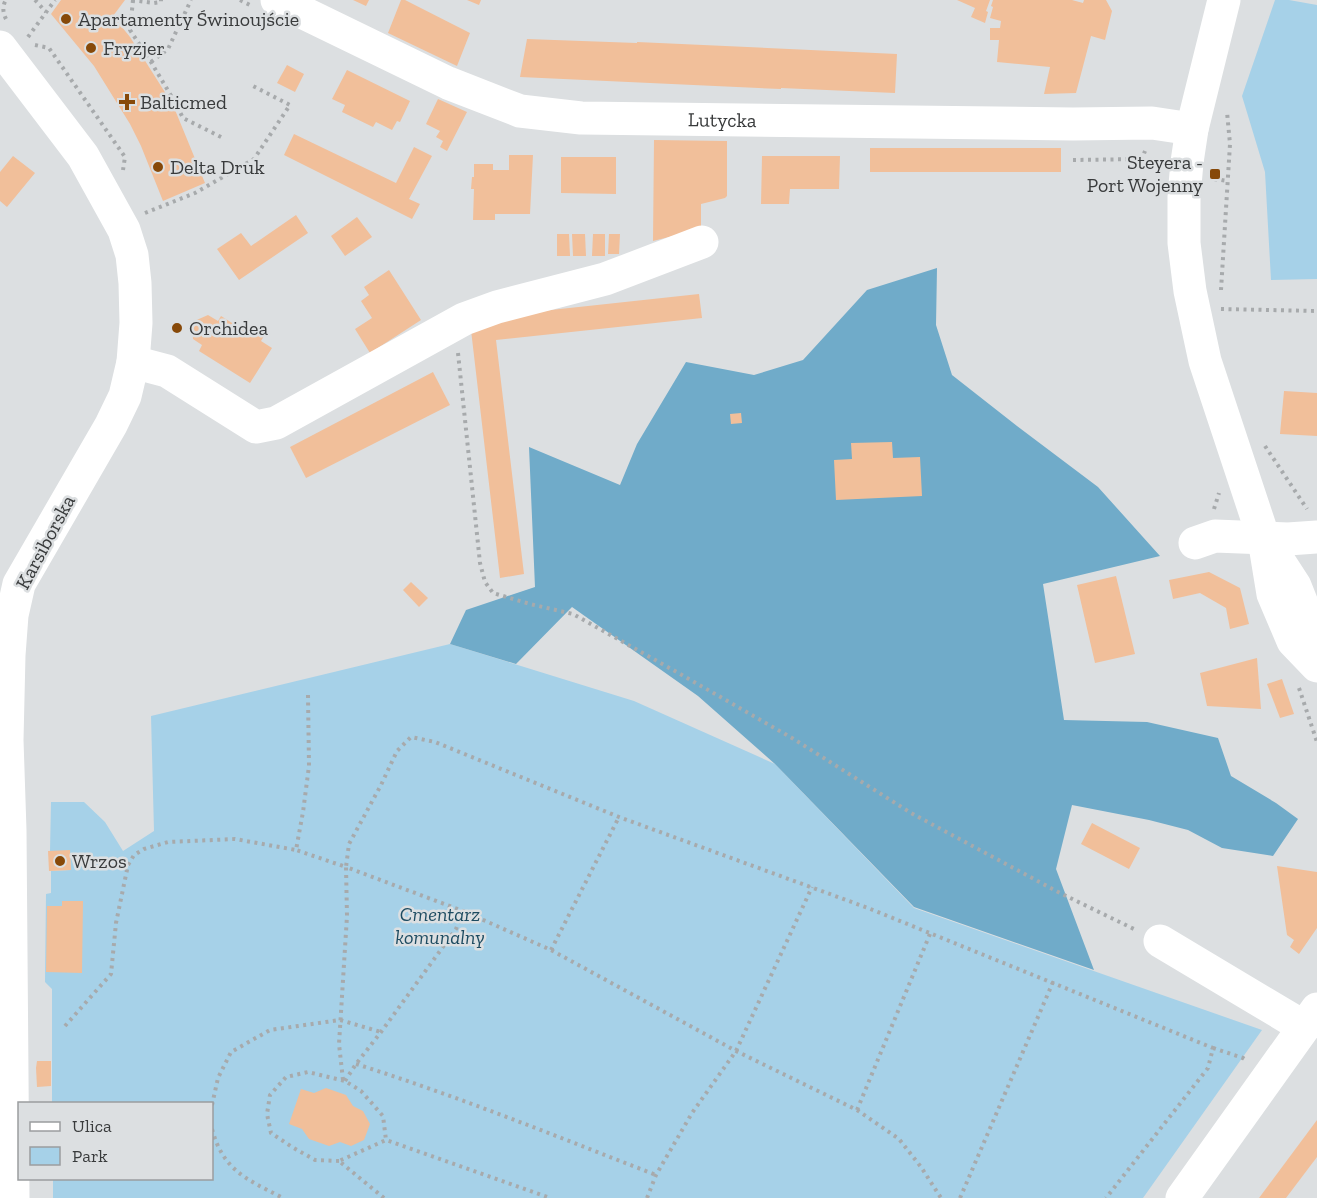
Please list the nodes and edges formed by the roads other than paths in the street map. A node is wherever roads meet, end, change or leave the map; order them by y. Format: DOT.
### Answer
graph roads {
  1 [pos="1224,0"];
  2 [pos="282,1"];
  3 [pos="10,37"];
  4 [pos="1192,129"];
  5 [pos="702,242"];
  6 [pos="133,362"];
  7 [pos="1313,524"];
  8 [pos="1264,538"];
  9 [pos="1195,543"];
  10 [pos="1317,666"];
  11 [pos="5,830"];
  12 [pos="1160,941"];
  13 [pos="1311,1018"];
  14 [pos="6,1135"];
  15 [pos="13,1198"];
  16 [pos="1182,1198"];
  1 -- 4 [label="street"];
  2 -- 4 [label="street, Lutycka"];
  3 -- 6 [label="street, Karsiborska"];
  4 -- 8 [label="street"];
  5 -- 6 [label="street"];
  6 -- 11 [label="street, Karsiborska"];
  7 -- 8 [label="street"];
  8 -- 9 [label="street"];
  8 -- 10 [label="street"];
  11 -- 14 [label="street, Karsiborska"];
  12 -- 13 [label="street"];
  13 -- 16 [label="street"];
  14 -- 15 [label="street, Karsiborska"];
}
